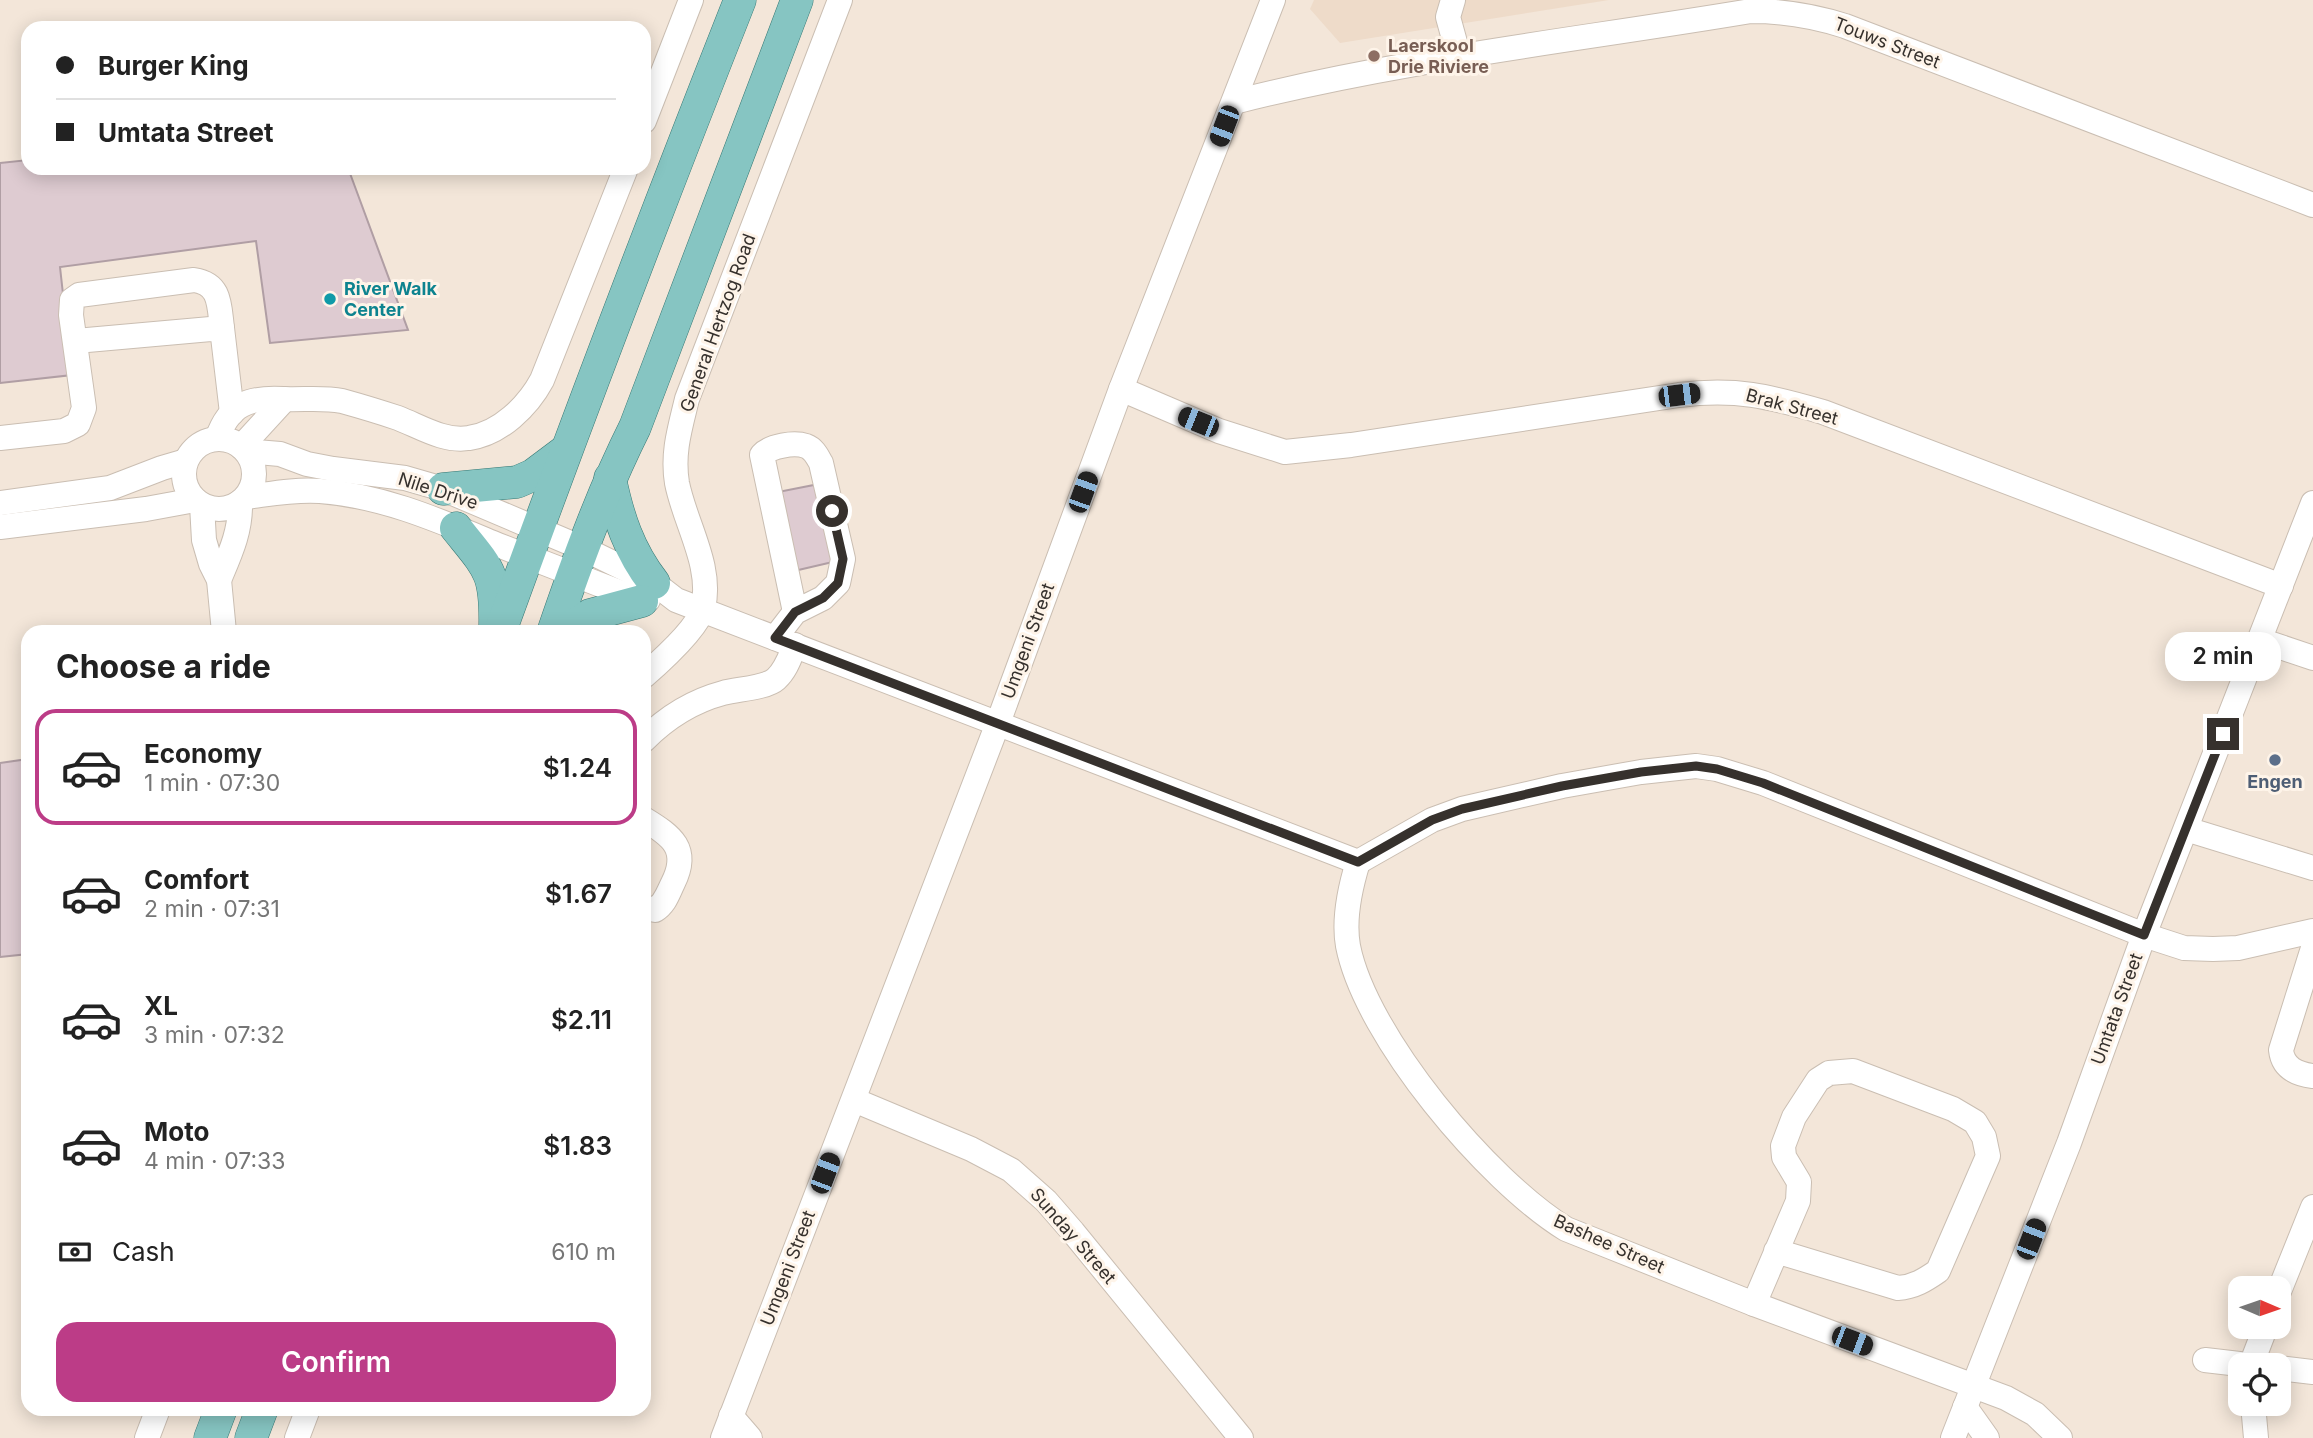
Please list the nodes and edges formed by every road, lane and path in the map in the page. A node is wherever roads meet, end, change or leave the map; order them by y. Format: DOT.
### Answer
graph roads {
  1 [pos="691,0"];
  2 [pos="740,0"];
  3 [pos="797,0"];
  4 [pos="840,0"];
  5 [pos="1273,0"];
  6 [pos="1453,0"];
  7 [pos="1459,57"];
  8 [pos="1234,102"];
  9 [pos="651,103"];
  10 [pos="623,175"];
  11 [pos="2313,205"];
  12 [pos="222,328"];
  13 [pos="76,341"];
  14 [pos="1121,389"];
  15 [pos="285,399"];
  16 [pos="232,413"];
  17 [pos="0,438"];
  18 [pos="217,439"];
  19 [pos="244,449"];
  20 [pos="565,451"];
  21 [pos="186,461"];
  22 [pos="610,478"];
  23 [pos="443,489"];
  24 [pos="243,499"];
  25 [pos="199,502"];
  26 [pos="0,503"];
  27 [pos="2313,503"];
  28 [pos="0,527"];
  29 [pos="456,527"];
  30 [pos="532,543"];
  31 [pos="577,561"];
  32 [pos="219,580"];
  33 [pos="2281,586"];
  34 [pos="657,595"];
  35 [pos="703,610"];
  36 [pos="795,612"];
  37 [pos="223,625"];
  38 [pos="498,625"];
  39 [pos="501,625"];
  40 [pos="555,625"];
  41 [pos="573,625"];
  42 [pos="2260,640"];
  43 [pos="785,642"];
  44 [pos="2313,658"];
  45 [pos="651,670"];
  46 [pos="998,723"];
  47 [pos="651,732"];
  48 [pos="651,824"];
  49 [pos="2186,829"];
  50 [pos="1358,862"];
  51 [pos="2313,868"];
  52 [pos="651,909"];
  53 [pos="2313,932"];
  54 [pos="2144,935"];
  55 [pos="2313,948"];
  56 [pos="2313,1076"];
  57 [pos="853,1100"];
  58 [pos="2313,1207"];
  59 [pos="1776,1251"];
  60 [pos="2285,1276"];
  61 [pos="1754,1304"];
  62 [pos="2205,1360"];
  63 [pos="2228,1363"];
  64 [pos="2291,1369"];
  65 [pos="2313,1372"];
  66 [pos="1969,1397"];
  67 [pos="155,1416"];
  68 [pos="218,1416"];
  69 [pos="259,1416"];
  70 [pos="305,1416"];
  71 [pos="2254,1416"];
  72 [pos="727,1427"];
  73 [pos="147,1438"];
  74 [pos="210,1438"];
  75 [pos="251,1438"];
  76 [pos="297,1438"];
  77 [pos="750,1438"];
  78 [pos="1241,1438"];
  79 [pos="1953,1438"];
  80 [pos="1987,1438"];
  81 [pos="2060,1438"];
  82 [pos="2256,1438"];
  1 -- 9 [label="street"];
  2 -- 20 [label="main road"];
  3 -- 22 [label="main road"];
  4 -- 35 [label="street, General Hertzog Road"];
  5 -- 8 [label="street, Umgeni Street"];
  6 -- 7 [label="street"];
  7 -- 8 [label="street, Touws Street"];
  7 -- 11 [label="street, Touws Street"];
  8 -- 14 [label="street, Umgeni Street"];
  10 -- 15 [label="street"];
  12 -- 13 [label="street"];
  12 -- 13 [label="street"];
  12 -- 16 [label="street"];
  13 -- 17 [label="street"];
  14 -- 33 [label="street, Brak Street"];
  14 -- 46 [label="street, Umgeni Street"];
  15 -- 16 [label="street"];
  15 -- 19 [label="street"];
  16 -- 18 [label="street"];
  18 -- 19 [label="street, Nile Drive"];
  18 -- 21 [label="street"];
  19 -- 23 [label="street, Nile Drive"];
  19 -- 24 [label="street"];
  20 -- 23 [label="main road"];
  20 -- 30 [label="main road"];
  21 -- 25 [label="street"];
  21 -- 26 [label="street"];
  22 -- 31 [label="main road"];
  22 -- 34 [label="main road"];
  23 -- 30 [label="street, Nile Drive"];
  24 -- 25 [label="street, Nile Drive"];
  24 -- 29 [label="street, Nile Drive"];
  24 -- 32 [label="street"];
  25 -- 28 [label="street, Nile Drive"];
  25 -- 32 [label="street"];
  27 -- 33 [label="street, Umtata Street"];
  29 -- 30 [label="street, Nile Drive"];
  29 -- 38 [label="main road"];
  30 -- 31 [label="street, Nile Drive"];
  30 -- 39 [label="main road"];
  31 -- 34 [label="street"];
  31 -- 40 [label="main road"];
  32 -- 37 [label="street"];
  33 -- 42 [label="street, Umtata Street"];
  34 -- 35 [label="street"];
  34 -- 41 [label="main road"];
  35 -- 43 [label="street"];
  35 -- 45 [label="street"];
  36 -- 36 [label="street"];
  36 -- 43 [label="street"];
  42 -- 44 [label="street"];
  42 -- 49 [label="street, Umtata Street"];
  43 -- 46 [label="street"];
  43 -- 47 [label="street"];
  46 -- 50 [label="street"];
  46 -- 57 [label="street, Umgeni Street"];
  48 -- 52 [label="street"];
  49 -- 51 [label="street"];
  49 -- 54 [label="street, Umtata Street"];
  50 -- 54 [label="street"];
  50 -- 61 [label="street, Bashee Street"];
  53 -- 54 [label="street"];
  54 -- 66 [label="street, Umtata Street"];
  55 -- 56 [label="street"];
  57 -- 72 [label="street, Umgeni Street"];
  57 -- 78 [label="street, Sunday Street"];
  58 -- 60 [label="street"];
  59 -- 59 [label="street"];
  59 -- 61 [label="street"];
  61 -- 66 [label="street, Bashee Street"];
  62 -- 63 [label="street"];
  64 -- 65 [label="street"];
  66 -- 79 [label="street, Umtata Street"];
  66 -- 80 [label="street"];
  66 -- 81 [label="street, Bashee Street"];
  67 -- 73 [label="street"];
  68 -- 74 [label="main road"];
  69 -- 75 [label="main road"];
  70 -- 76 [label="street"];
  71 -- 82 [label="street"];
  72 -- 77 [label="street"];
}
